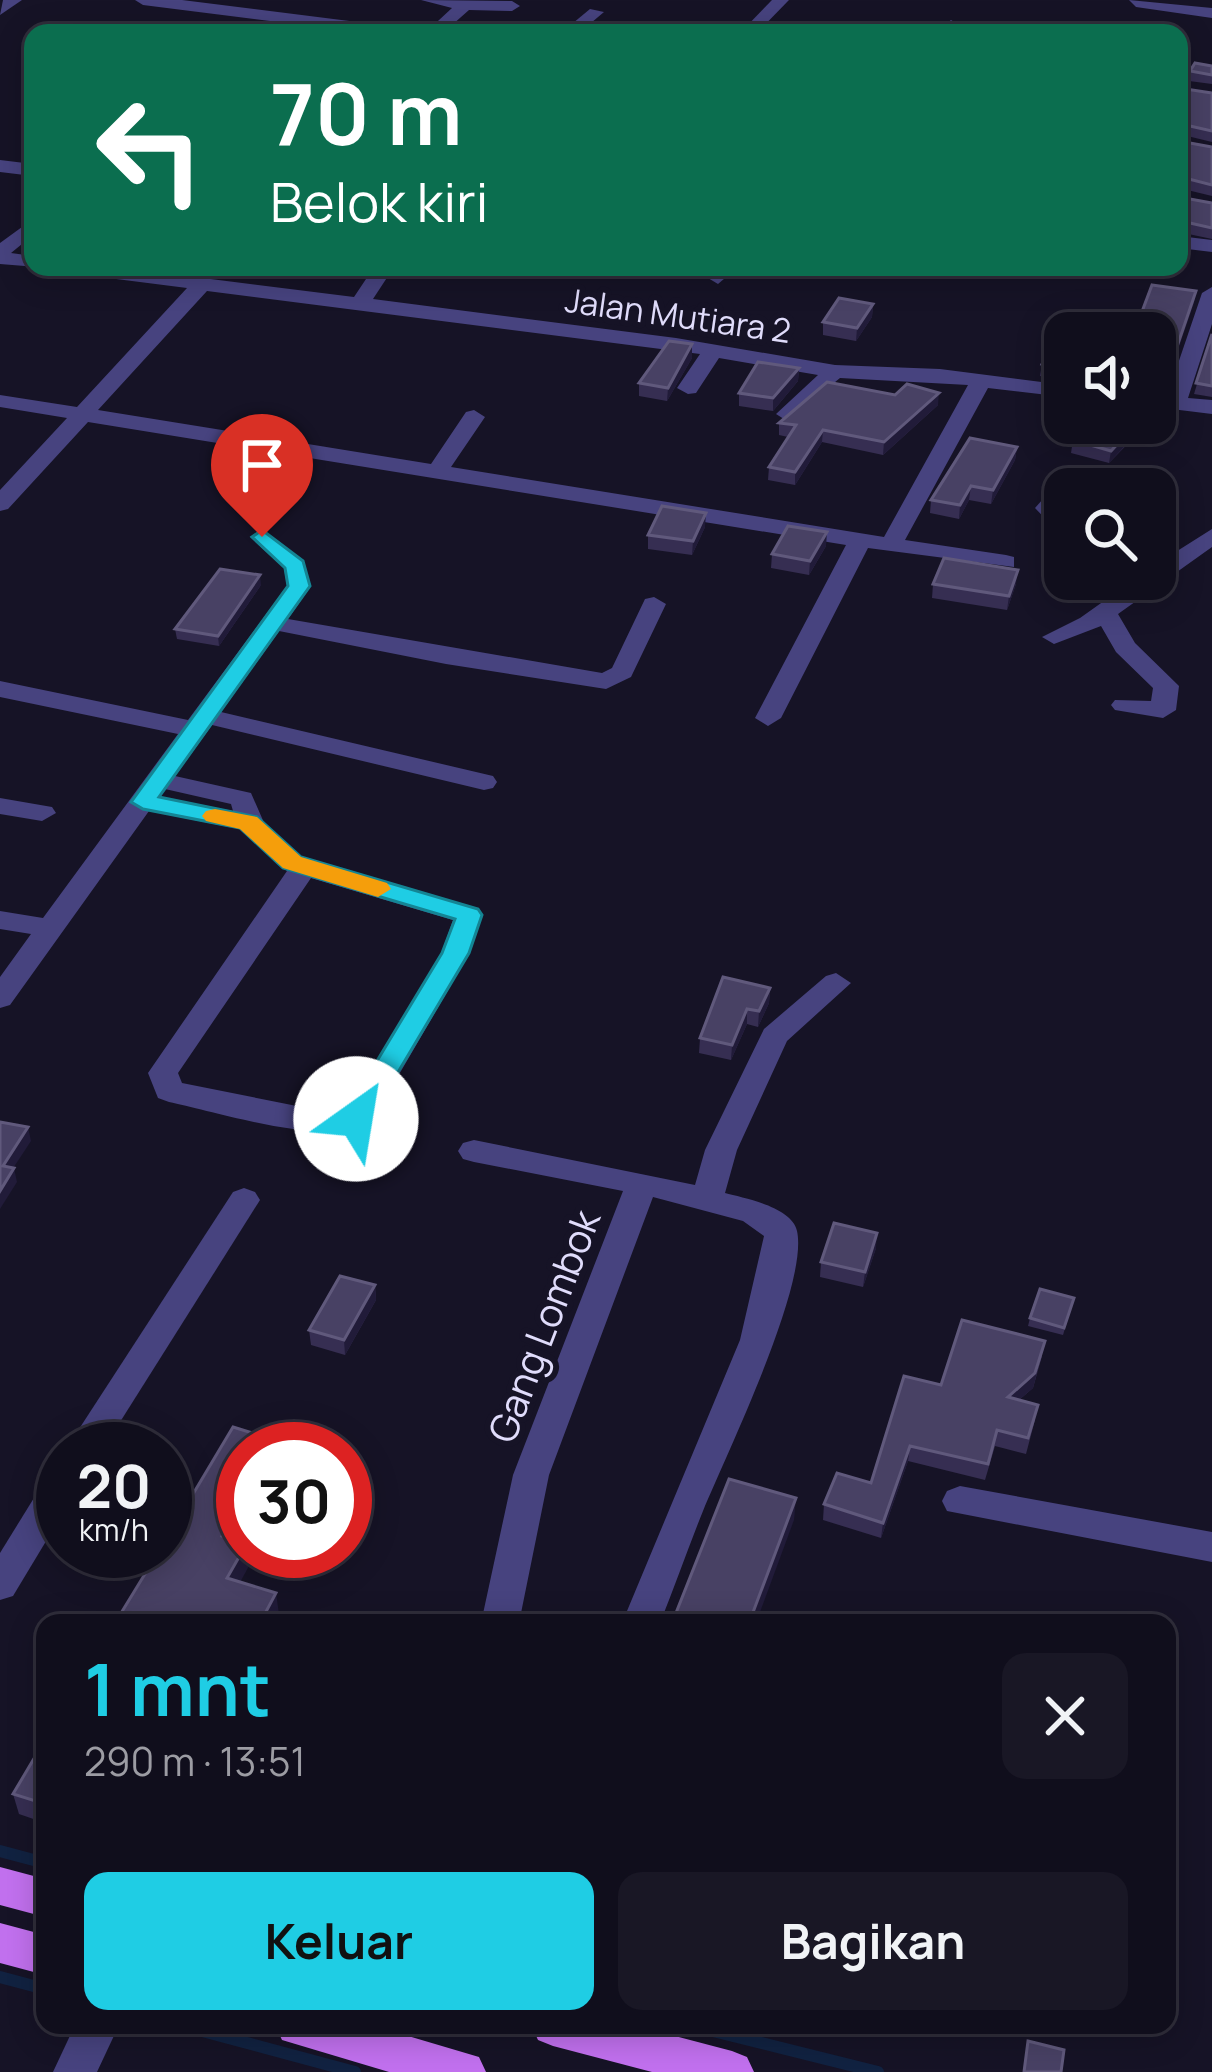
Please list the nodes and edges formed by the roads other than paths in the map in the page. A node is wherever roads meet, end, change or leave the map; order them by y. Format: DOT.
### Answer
graph roads {
  1 [pos="14,0"];
  2 [pos="143,0"];
  3 [pos="286,0"];
  4 [pos="429,0"];
  5 [pos="781,0"];
  6 [pos="1136,2"];
  7 [pos="465,4"];
  8 [pos="512,6"];
  9 [pos="0,10"];
  10 [pos="596,12"];
  11 [pos="1212,13"];
  12 [pos="271,16"];
  13 [pos="317,24"];
  14 [pos="444,24"];
  15 [pos="581,24"];
  16 [pos="757,24"];
  17 [pos="24,233"];
  18 [pos="0,255"];
  19 [pos="271,276"];
  20 [pos="378,276"];
  21 [pos="196,278"];
  22 [pos="253,289"];
  23 [pos="1212,293"];
  24 [pos="360,303"];
  25 [pos="1205,338"];
  26 [pos="713,350"];
  27 [pos="835,371"];
  28 [pos="980,381"];
  29 [pos="1176,386"];
  30 [pos="688,388"];
  31 [pos="1044,389"];
  32 [pos="0,400"];
  33 [pos="1176,403"];
  34 [pos="1212,407"];
  35 [pos="82,415"];
  36 [pos="787,415"];
  37 [pos="474,417"];
  38 [pos="435,474"];
  39 [pos="0,504"];
  40 [pos="1212,536"];
  41 [pos="262,537"];
  42 [pos="859,542"];
  43 [pos="891,545"];
  44 [pos="1176,558"];
  45 [pos="1006,562"];
  46 [pos="1117,600"];
  47 [pos="654,604"];
  48 [pos="1104,611"];
  49 [pos="273,623"];
  50 [pos="1054,637"];
  51 [pos="0,689"];
  52 [pos="1124,705"];
  53 [pos="768,718"];
  54 [pos="202,723"];
  55 [pos="484,782"];
  56 [pos="151,791"];
  57 [pos="0,806"];
  58 [pos="42,813"];
  59 [pos="304,867"];
  60 [pos="0,920"];
  61 [pos="51,928"];
  62 [pos="836,983"];
  63 [pos="0,998"];
  64 [pos="475,1151"];
  65 [pos="643,1183"];
  66 [pos="709,1198"];
  67 [pos="244,1200"];
  68 [pos="101,1422"];
  69 [pos="960,1502"];
  70 [pos="36,1526"];
  71 [pos="1212,1547"];
  72 [pos="0,1585"];
  73 [pos="502,1614"];
  74 [pos="645,1614"];
  75 [pos="0,1886"];
  76 [pos="36,1896"];
  77 [pos="0,1943"];
  78 [pos="36,1953"];
  79 [pos="94,2034"];
  80 [pos="329,2034"];
  81 [pos="587,2034"];
  82 [pos="75,2072"];
  83 [pos="464,2072"];
  84 [pos="732,2072"];
  1 -- 9 [label="street"];
  2 -- 12 [label="street"];
  3 -- 12 [label="street"];
  4 -- 7 [label="street"];
  5 -- 16 [label="street"];
  6 -- 11 [label="street"];
  7 -- 8 [label="street"];
  7 -- 14 [label="street"];
  10 -- 15 [label="street"];
  12 -- 13 [label="street"];
  17 -- 18 [label="street"];
  19 -- 22 [label="street"];
  20 -- 24 [label="street"];
  21 -- 22 [label="street, Jalan Mutiara 2"];
  21 -- 35 [label="street"];
  22 -- 24 [label="street, Jalan Mutiara 2"];
  23 -- 25 [label="street"];
  24 -- 26 [label="street, Jalan Mutiara 2"];
  25 -- 29 [label="street"];
  26 -- 27 [label="street, Jalan Mutiara 2"];
  26 -- 30 [label="street"];
  27 -- 28 [label="street, Jalan Mutiara 2"];
  27 -- 36 [label="street"];
  28 -- 31 [label="street, Jalan Mutiara 2"];
  28 -- 43 [label="street"];
  32 -- 35 [label="street"];
  33 -- 34 [label="street"];
  35 -- 38 [label="street"];
  35 -- 39 [label="street"];
  37 -- 38 [label="street"];
  38 -- 42 [label="street"];
  40 -- 44 [label="street"];
  41 -- 49 [label="street"];
  42 -- 43 [label="street"];
  42 -- 53 [label="street"];
  43 -- 45 [label="street"];
  46 -- 48 [label="street"];
  47 -- 49 [label="street"];
  48 -- 50 [label="street"];
  48 -- 52 [label="street"];
  49 -- 54 [label="street"];
  51 -- 54 [label="street"];
  54 -- 55 [label="street"];
  54 -- 56 [label="street"];
  56 -- 59 [label="street"];
  56 -- 61 [label="street"];
  57 -- 58 [label="street"];
  59 -- 59 [label="street"];
  60 -- 61 [label="street"];
  61 -- 63 [label="street"];
  62 -- 66 [label="street"];
  64 -- 65 [label="street"];
  65 -- 66 [label="street, Gang Lombok"];
  65 -- 73 [label="street, Gang Lombok"];
  66 -- 74 [label="street, Gang Lombok"];
  67 -- 68 [label="street"];
  69 -- 71 [label="street"];
  70 -- 72 [label="street"];
  75 -- 76 [label="main road"];
  77 -- 78 [label="main road"];
  79 -- 82 [label="street"];
  80 -- 83 [label="main road"];
  81 -- 84 [label="main road"];
}
